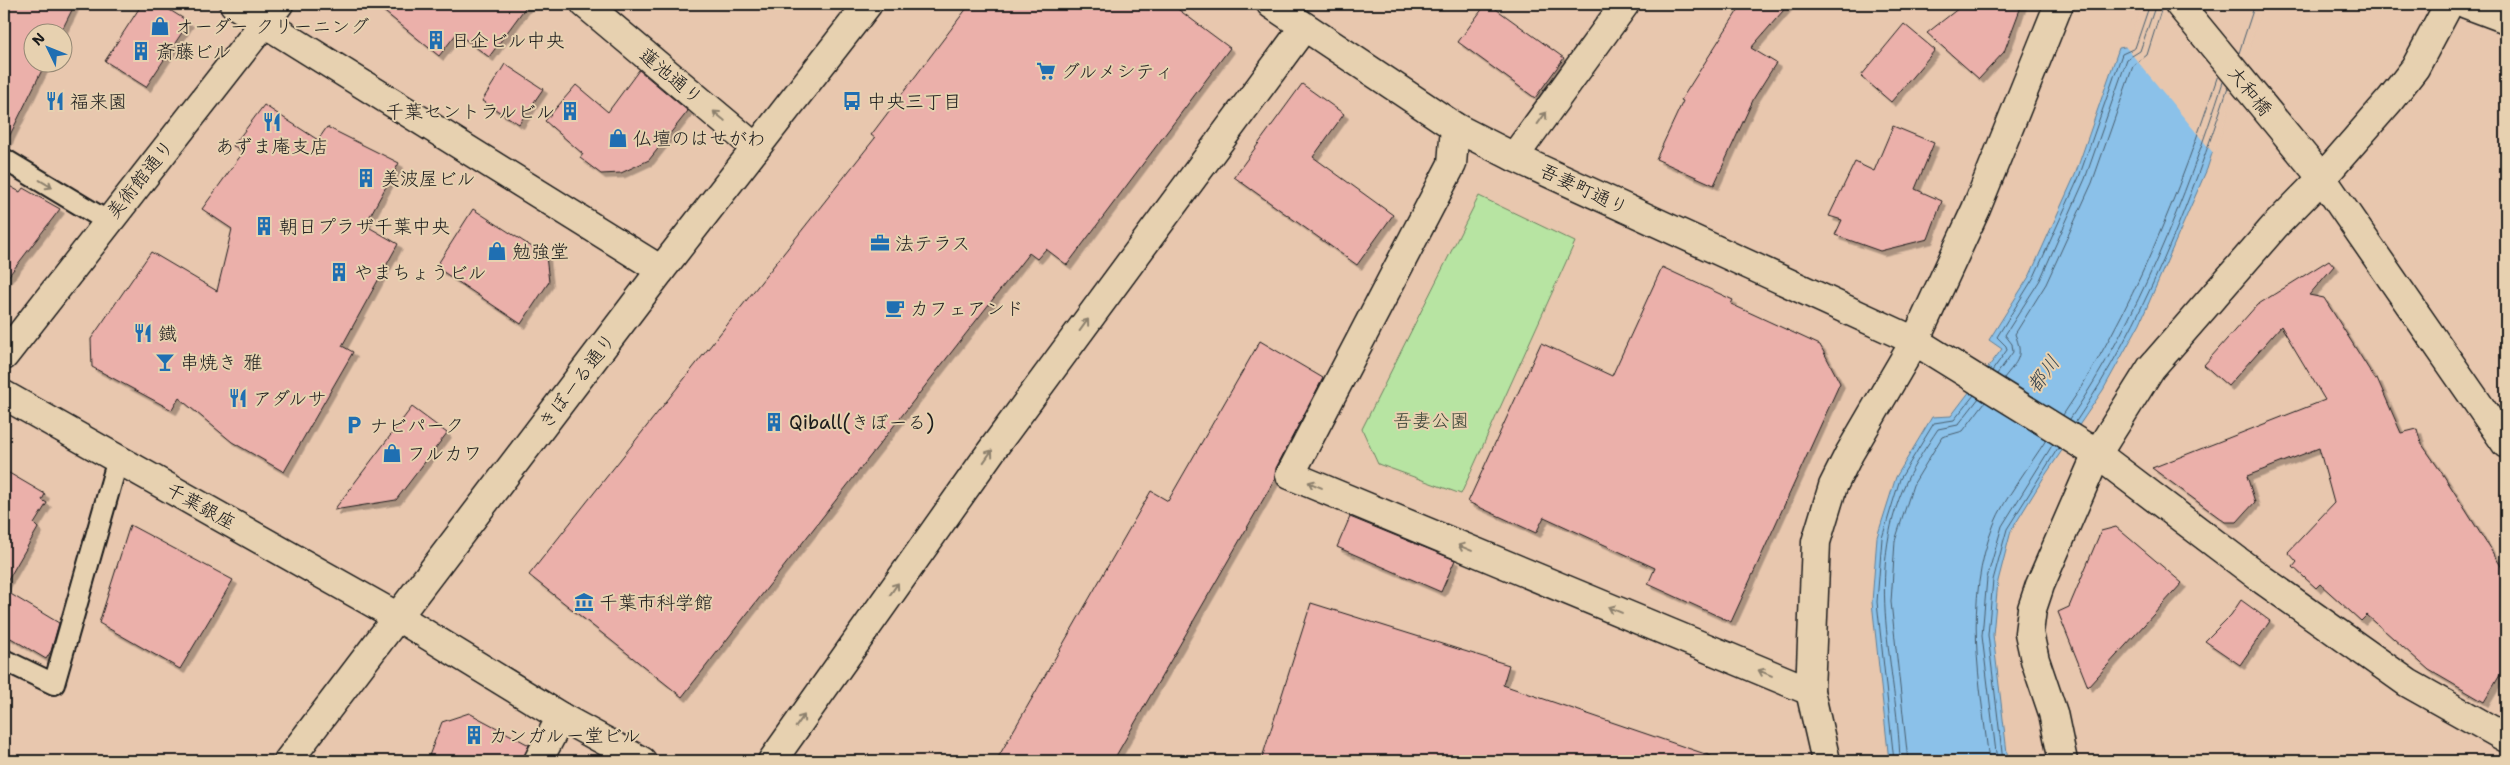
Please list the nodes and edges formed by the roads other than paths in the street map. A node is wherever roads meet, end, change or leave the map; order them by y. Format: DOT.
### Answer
graph roads {
  1 [pos="234,4"];
  2 [pos="586,4"];
  3 [pos="868,4"];
  4 [pos="1272,4"];
  5 [pos="1625,4"];
  6 [pos="2059,4"];
  7 [pos="2179,4"];
  8 [pos="2449,4"];
  9 [pos="2466,4"];
  10 [pos="272,13"];
  11 [pos="2506,19"];
  12 [pos="1304,26"];
  13 [pos="1456,127"];
  14 [pos="756,148"];
  15 [pos="1514,157"];
  16 [pos="4,159"];
  17 [pos="2322,178"];
  18 [pos="107,221"];
  19 [pos="661,270"];
  20 [pos="1915,341"];
  21 [pos="4,356"];
  22 [pos="4,395"];
  23 [pos="2506,444"];
  24 [pos="2097,454"];
  25 [pos="118,459"];
  26 [pos="398,617"];
  27 [pos="4,660"];
  28 [pos="1810,691"];
  29 [pos="561,716"];
  30 [pos="2506,738"];
  31 [pos="288,761"];
  32 [pos="538,761"];
  33 [pos="642,761"];
  34 [pos="772,761"];
  35 [pos="1826,761"];
  36 [pos="2063,761"];
  1 -- 10 [label="street"];
  14 -- 2 [label="street, 蓮池通り, one-way"];
  3 -- 14 [label="street, きぼーる通り"];
  4 -- 12 [label="street, 吾妻町通り"];
  15 -- 5 [label="street, one-way"];
  6 -- 20 [label="street"];
  7 -- 17 [label="street, 大和橋"];
  8 -- 17 [label="street"];
  9 -- 11 [label="street"];
  10 -- 18 [label="street, 美術館通り"];
  10 -- 19 [label="street"];
  12 -- 13 [label="street, 吾妻町通り"];
  34 -- 12 [label="street, one-way"];
  13 -- 15 [label="street, 吾妻町通り"];
  28 -- 13 [label="street, one-way"];
  14 -- 19 [label="street, きぼーる通り"];
  15 -- 20 [label="street, 吾妻町通り"];
  16 -- 18 [label="lane, one-way"];
  17 -- 23 [label="street, 大和橋"];
  17 -- 24 [label="street"];
  18 -- 21 [label="street, 美術館通り"];
  19 -- 26 [label="street, きぼーる通り"];
  20 -- 24 [label="street, 吾妻町通り"];
  20 -- 28 [label="street"];
  22 -- 25 [label="street, 千葉銀座"];
  24 -- 30 [label="street, 吾妻町通り"];
  24 -- 36 [label="street"];
  25 -- 26 [label="street, 千葉銀座"];
  25 -- 27 [label="lane"];
  26 -- 29 [label="street, 千葉銀座"];
  26 -- 31 [label="street, きぼーる通り"];
  28 -- 35 [label="street"];
  29 -- 32 [label="street"];
  29 -- 33 [label="street, 千葉銀座"];
}
